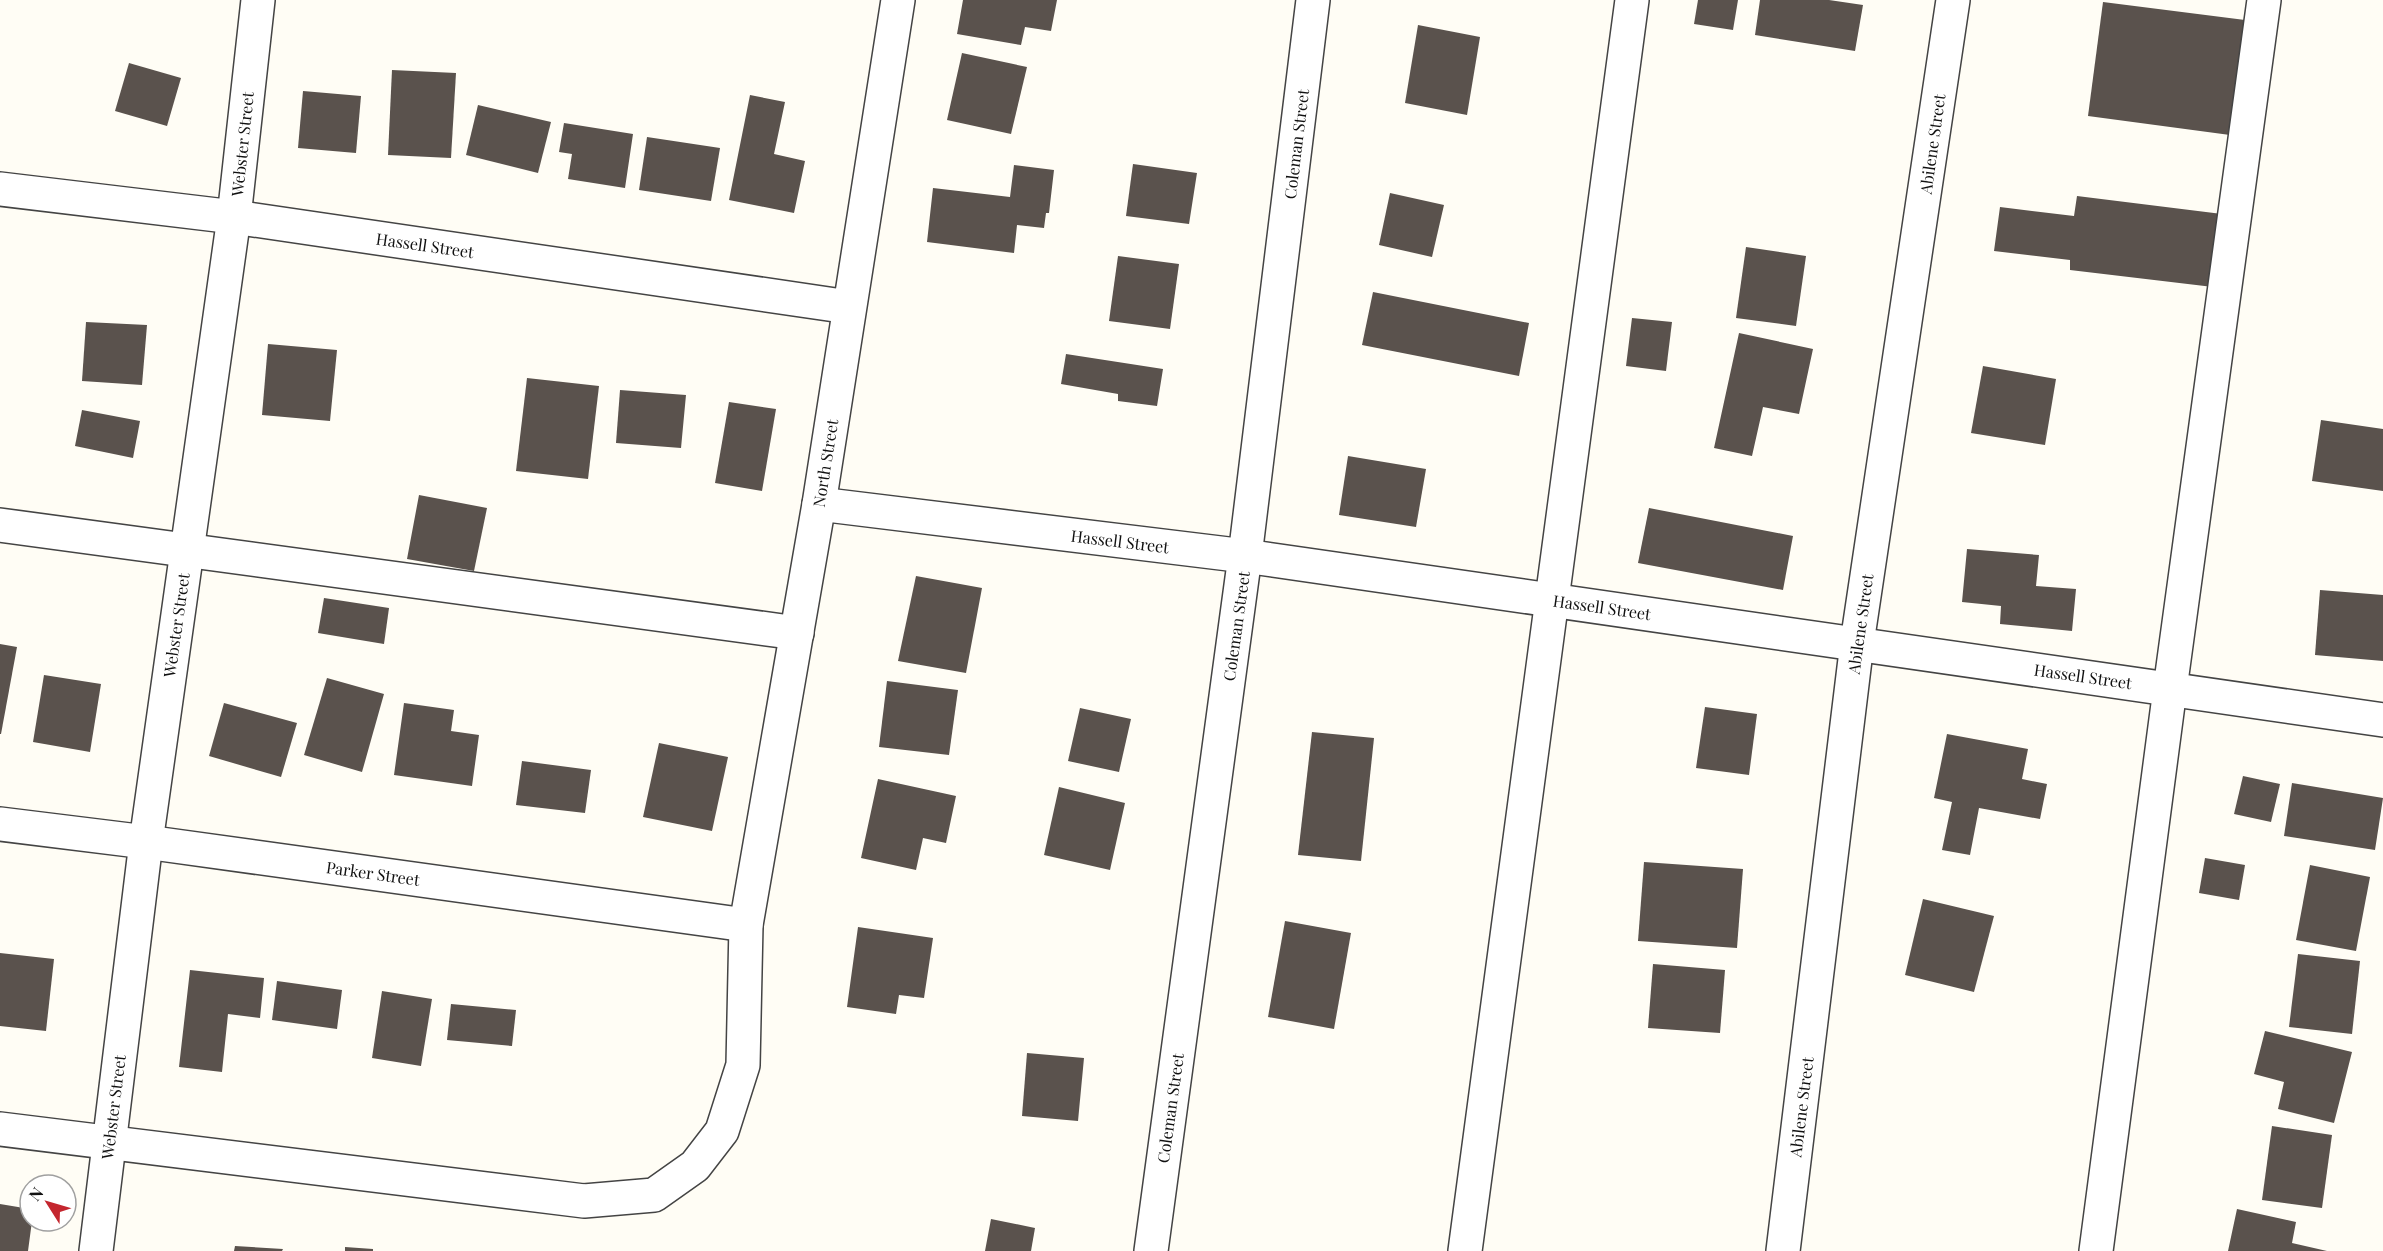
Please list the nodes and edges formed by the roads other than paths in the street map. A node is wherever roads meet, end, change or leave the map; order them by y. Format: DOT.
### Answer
graph roads {
  1 [pos="258,0"];
  2 [pos="898,0"];
  3 [pos="1313,0"];
  4 [pos="1632,0"];
  5 [pos="1953,0"];
  6 [pos="2264,0"];
  7 [pos="0,189"];
  8 [pos="234,217"];
  9 [pos="849,307"];
  10 [pos="819,504"];
  11 [pos="0,525"];
  12 [pos="187,551"];
  13 [pos="1245,556"];
  14 [pos="1553,600"];
  15 [pos="797,633"];
  16 [pos="1857,643"];
  17 [pos="2170,689"];
  18 [pos="2383,720"];
  19 [pos="0,824"];
  20 [pos="146,842"];
  21 [pos="746,925"];
  22 [pos="0,1129"];
  23 [pos="109,1144"];
  24 [pos="96,1251"];
  25 [pos="1150,1251"];
  26 [pos="1465,1251"];
  27 [pos="1783,1251"];
  28 [pos="2096,1251"];
  1 -- 8 [label="street, Webster Street"];
  2 -- 9 [label="street, North Street"];
  3 -- 13 [label="street, Coleman Street"];
  4 -- 14 [label="street"];
  5 -- 16 [label="street, Abilene Street"];
  6 -- 17 [label="street"];
  7 -- 8 [label="street, Hassell Street"];
  8 -- 9 [label="street, Hassell Street"];
  8 -- 12 [label="street, Webster Street"];
  9 -- 10 [label="street, North Street"];
  10 -- 13 [label="street, Hassell Street"];
  10 -- 15 [label="street, North Street"];
  11 -- 12 [label="street"];
  12 -- 15 [label="street"];
  12 -- 20 [label="street, Webster Street"];
  13 -- 14 [label="street, Hassell Street"];
  13 -- 25 [label="street, Coleman Street"];
  14 -- 16 [label="street, Hassell Street"];
  14 -- 26 [label="street"];
  15 -- 21 [label="street, North Street"];
  16 -- 17 [label="street, Hassell Street"];
  16 -- 27 [label="street, Abilene Street"];
  17 -- 18 [label="street, Hassell Street"];
  17 -- 28 [label="street"];
  19 -- 20 [label="street, Parker Street"];
  20 -- 21 [label="street, Parker Street"];
  20 -- 23 [label="street, Webster Street"];
  21 -- 23 [label="street, North Street"];
  22 -- 23 [label="street, North Street"];
  23 -- 24 [label="street, Webster Street"];
}
